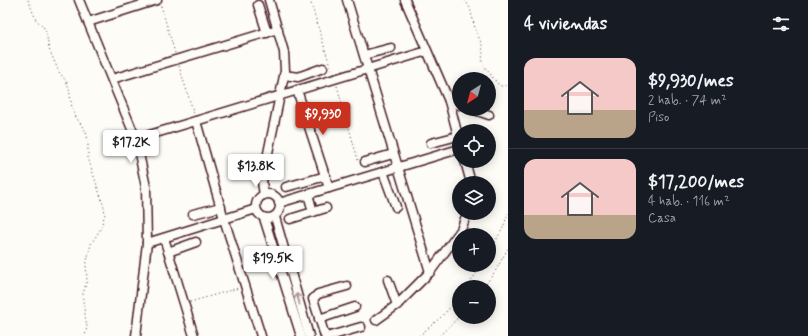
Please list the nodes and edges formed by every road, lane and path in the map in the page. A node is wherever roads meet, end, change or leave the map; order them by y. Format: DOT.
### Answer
graph roads {
  1 [pos="28,0"];
  2 [pos="79,0"];
  3 [pos="157,0"];
  4 [pos="269,0"];
  5 [pos="310,0"];
  6 [pos="347,0"];
  7 [pos="405,0"];
  8 [pos="465,0"];
  9 [pos="258,5"];
  10 [pos="88,22"];
  11 [pos="278,29"];
  12 [pos="267,33"];
  13 [pos="390,48"];
  14 [pos="427,51"];
  15 [pos="364,56"];
  16 [pos="323,68"];
  17 [pos="368,69"];
  18 [pos="284,76"];
  19 [pos="334,79"];
  20 [pos="112,80"];
  21 [pos="508,86"];
  22 [pos="297,90"];
  23 [pos="280,96"];
  24 [pos="449,101"];
  25 [pos="452,102"];
  26 [pos="196,121"];
  27 [pos="455,124"];
  28 [pos="136,139"];
  29 [pos="452,139"];
  30 [pos="432,143"];
  31 [pos="452,151"];
  32 [pos="393,154"];
  33 [pos="362,162"];
  34 [pos="397,168"];
  35 [pos="383,172"];
  36 [pos="326,176"];
  37 [pos="286,187"];
  38 [pos="329,188"];
  39 [pos="308,194"];
  40 [pos="264,195"];
  41 [pos="279,203"];
  42 [pos="221,206"];
  43 [pos="396,207"];
  44 [pos="326,208"];
  45 [pos="256,209"];
  46 [pos="313,212"];
  47 [pos="508,213"];
  48 [pos="193,214"];
  49 [pos="275,216"];
  50 [pos="264,218"];
  51 [pos="224,219"];
  52 [pos="290,219"];
  53 [pos="465,220"];
  54 [pos="164,238"];
  55 [pos="496,240"];
  56 [pos="196,242"];
  57 [pos="147,243"];
  58 [pos="508,248"];
  59 [pos="168,252"];
  60 [pos="430,272"];
  61 [pos="388,280"];
  62 [pos="489,280"];
  63 [pos="246,286"];
  64 [pos="347,286"];
  65 [pos="184,304"];
  66 [pos="397,305"];
  67 [pos="452,305"];
  68 [pos="356,307"];
  69 [pos="300,318"];
  70 [pos="320,319"];
  71 [pos="376,320"];
  72 [pos="452,324"];
  73 [pos="361,327"];
  74 [pos="85,336"];
  75 [pos="136,336"];
  76 [pos="194,336"];
  77 [pos="261,336"];
  78 [pos="301,336"];
  79 [pos="309,336"];
  80 [pos="325,336"];
  81 [pos="330,336"];
  82 [pos="419,336"];
  83 [pos="439,336"];
  1 -- 74 [label="path"];
  2 -- 10 [label="street"];
  3 -- 10 [label="street"];
  4 -- 11 [label="street"];
  5 -- 19 [label="path"];
  6 -- 15 [label="street"];
  7 -- 14 [label="street"];
  8 -- 21 [label="path"];
  9 -- 12 [label="street"];
  10 -- 20 [label="street"];
  11 -- 12 [label="street"];
  11 -- 18 [label="street"];
  12 -- 20 [label="street"];
  13 -- 15 [label="street"];
  14 -- 17 [label="street"];
  14 -- 24 [label="street"];
  15 -- 17 [label="street"];
  16 -- 18 [label="street"];
  17 -- 19 [label="street"];
  17 -- 32 [label="street"];
  18 -- 23 [label="street"];
  19 -- 22 [label="street"];
  19 -- 33 [label="path"];
  20 -- 28 [label="street"];
  22 -- 23 [label="street"];
  22 -- 36 [label="street"];
  23 -- 26 [label="street"];
  23 -- 40 [label="street"];
  24 -- 25 [label="street"];
  24 -- 27 [label="street"];
  26 -- 28 [label="street"];
  26 -- 42 [label="street"];
  28 -- 57 [label="street"];
  29 -- 30 [label="street"];
  31 -- 34 [label="street"];
  32 -- 33 [label="street"];
  32 -- 34 [label="street"];
  34 -- 35 [label="street"];
  34 -- 60 [label="street"];
  35 -- 38 [label="street"];
  35 -- 43 [label="street"];
  36 -- 37 [label="street"];
  36 -- 38 [label="street"];
  38 -- 39 [label="street"];
  39 -- 41 [label="street"];
  39 -- 46 [label="street"];
  40 -- 41 [label="street"];
  40 -- 45 [label="street"];
  41 -- 49 [label="street"];
  42 -- 48 [label="street"];
  42 -- 51 [label="street"];
  44 -- 46 [label="street"];
  45 -- 50 [label="street"];
  45 -- 51 [label="street"];
  46 -- 52 [label="street"];
  47 -- 55 [label="path"];
  49 -- 50 [label="street"];
  69 -- 49 [label="street, one-way"];
  50 -- 69 [label="street"];
  51 -- 54 [label="street"];
  51 -- 63 [label="street"];
  53 -- 60 [label="street"];
  54 -- 57 [label="street"];
  54 -- 59 [label="street"];
  56 -- 59 [label="street"];
  57 -- 75 [label="street"];
  58 -- 62 [label="path"];
  59 -- 65 [label="street"];
  60 -- 66 [label="street"];
  61 -- 66 [label="street"];
  63 -- 65 [label="path"];
  63 -- 77 [label="street"];
  64 -- 70 [label="street"];
  65 -- 76 [label="street"];
  66 -- 71 [label="street"];
  67 -- 82 [label="path"];
  68 -- 70 [label="street"];
  69 -- 78 [label="street"];
  69 -- 79 [label="street"];
  70 -- 80 [label="street"];
  72 -- 83 [label="path"];
  73 -- 81 [label="street"];
}
